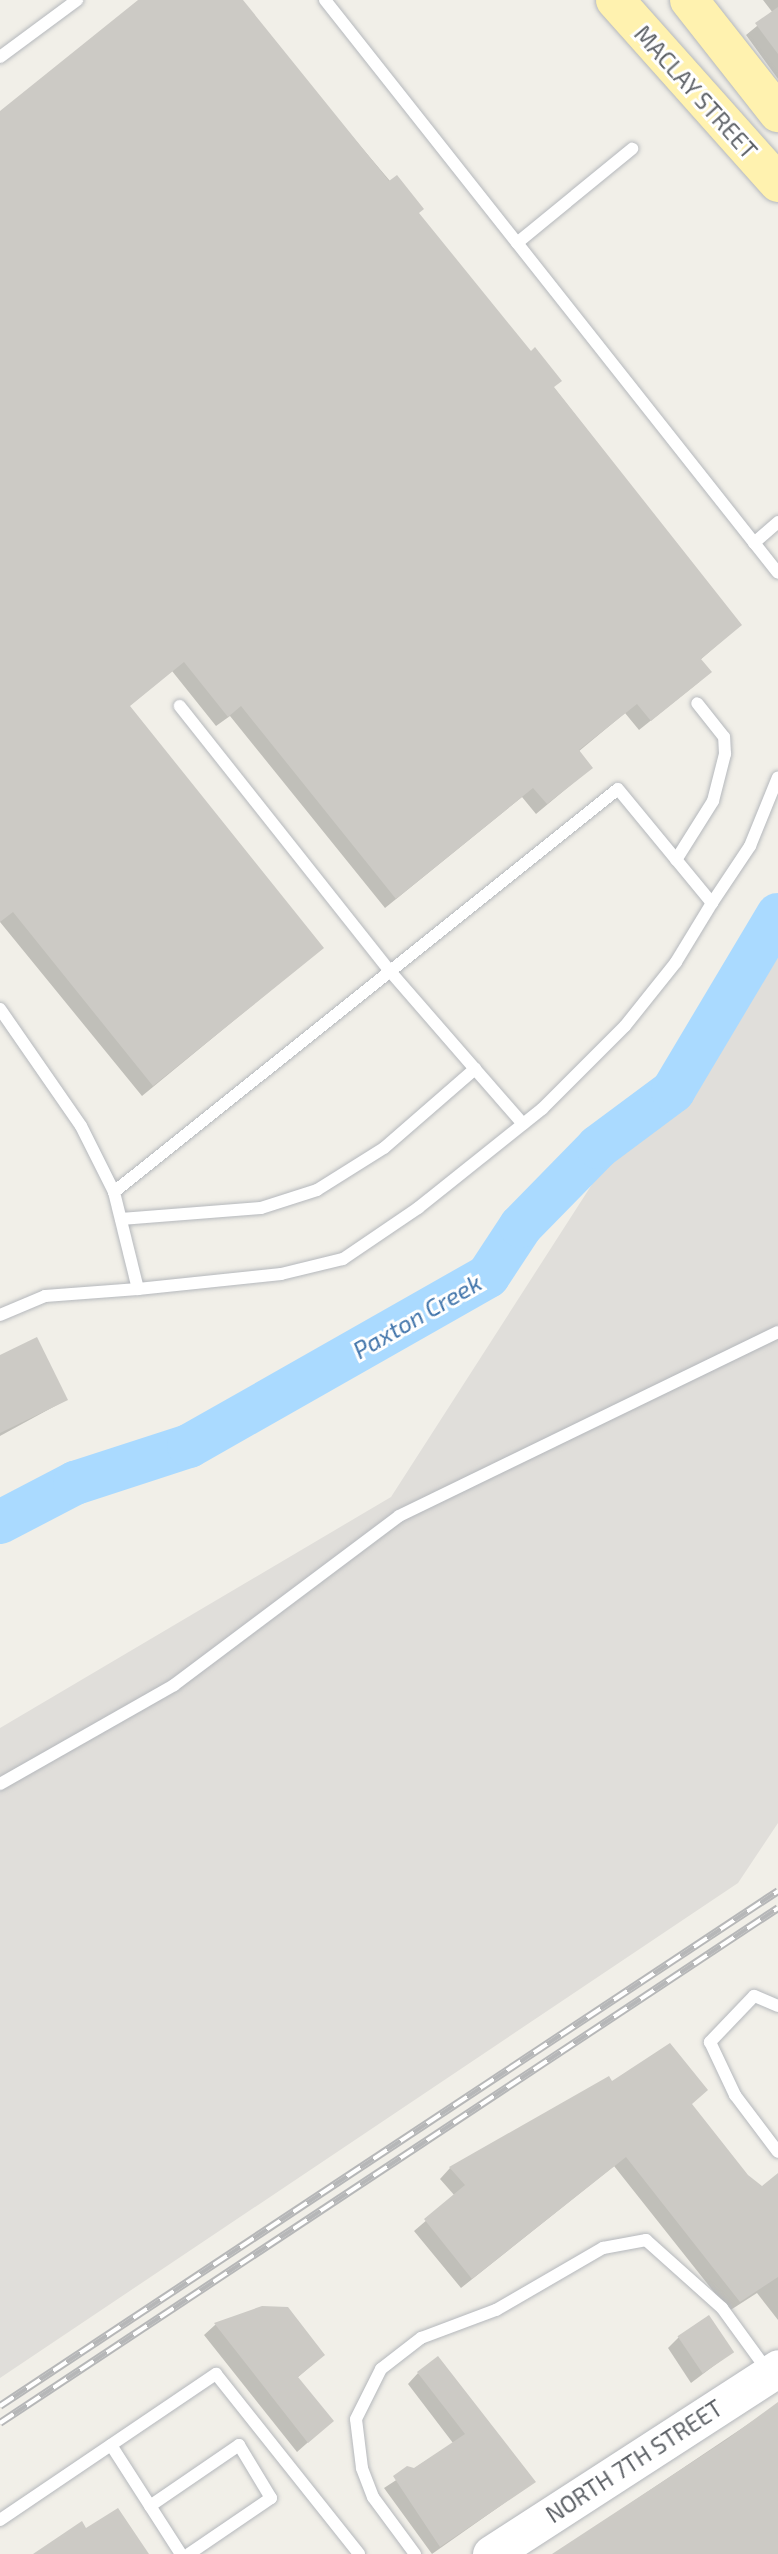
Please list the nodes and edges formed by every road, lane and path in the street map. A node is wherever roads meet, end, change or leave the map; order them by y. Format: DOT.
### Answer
graph roads {
  1 [pos="77,0"];
  2 [pos="324,0"];
  3 [pos="615,0"];
  4 [pos="689,0"];
  5 [pos="0,57"];
  6 [pos="778,113"];
  7 [pos="632,149"];
  8 [pos="778,183"];
  9 [pos="517,243"];
  10 [pos="778,522"];
  11 [pos="754,542"];
  12 [pos="778,573"];
  13 [pos="697,703"];
  14 [pos="180,706"];
  15 [pos="778,777"];
  16 [pos="676,860"];
  17 [pos="712,903"];
  18 [pos="389,970"];
  19 [pos="0,1009"];
  20 [pos="475,1069"];
  21 [pos="523,1124"];
  22 [pos="114,1192"];
  23 [pos="121,1219"];
  24 [pos="138,1289"];
  25 [pos="0,1315"];
  26 [pos="778,1332"];
  27 [pos="0,1784"];
  28 [pos="778,2006"];
  29 [pos="778,2152"];
  30 [pos="774,2371"];
  31 [pos="111,2445"];
  32 [pos="150,2506"];
  33 [pos="0,2520"];
  34 [pos="181,2554"];
  35 [pos="189,2554"];
  36 [pos="359,2554"];
  37 [pos="415,2554"];
  38 [pos="491,2554"];
  1 -- 5 [label="lane"];
  2 -- 9 [label="lane"];
  3 -- 8 [label="main road, MACLAY STREET"];
  4 -- 6 [label="main road, MACLAY STREET"];
  7 -- 9 [label="lane"];
  9 -- 11 [label="lane"];
  10 -- 11 [label="lane"];
  11 -- 12 [label="lane"];
  13 -- 16 [label="lane"];
  14 -- 18 [label="lane"];
  15 -- 17 [label="lane"];
  16 -- 17 [label="lane"];
  16 -- 18 [label="lane"];
  17 -- 21 [label="lane"];
  18 -- 20 [label="lane"];
  18 -- 22 [label="lane"];
  19 -- 22 [label="lane"];
  20 -- 21 [label="lane"];
  20 -- 23 [label="lane"];
  21 -- 24 [label="lane"];
  22 -- 23 [label="lane"];
  23 -- 24 [label="lane"];
  24 -- 25 [label="lane"];
  26 -- 27 [label="lane"];
  28 -- 29 [label="lane"];
  30 -- 37 [label="lane"];
  30 -- 38 [label="main road, NORTH 7TH STREET"];
  31 -- 32 [label="lane"];
  31 -- 33 [label="lane"];
  31 -- 36 [label="lane"];
  32 -- 34 [label="lane"];
  32 -- 35 [label="lane"];
}
